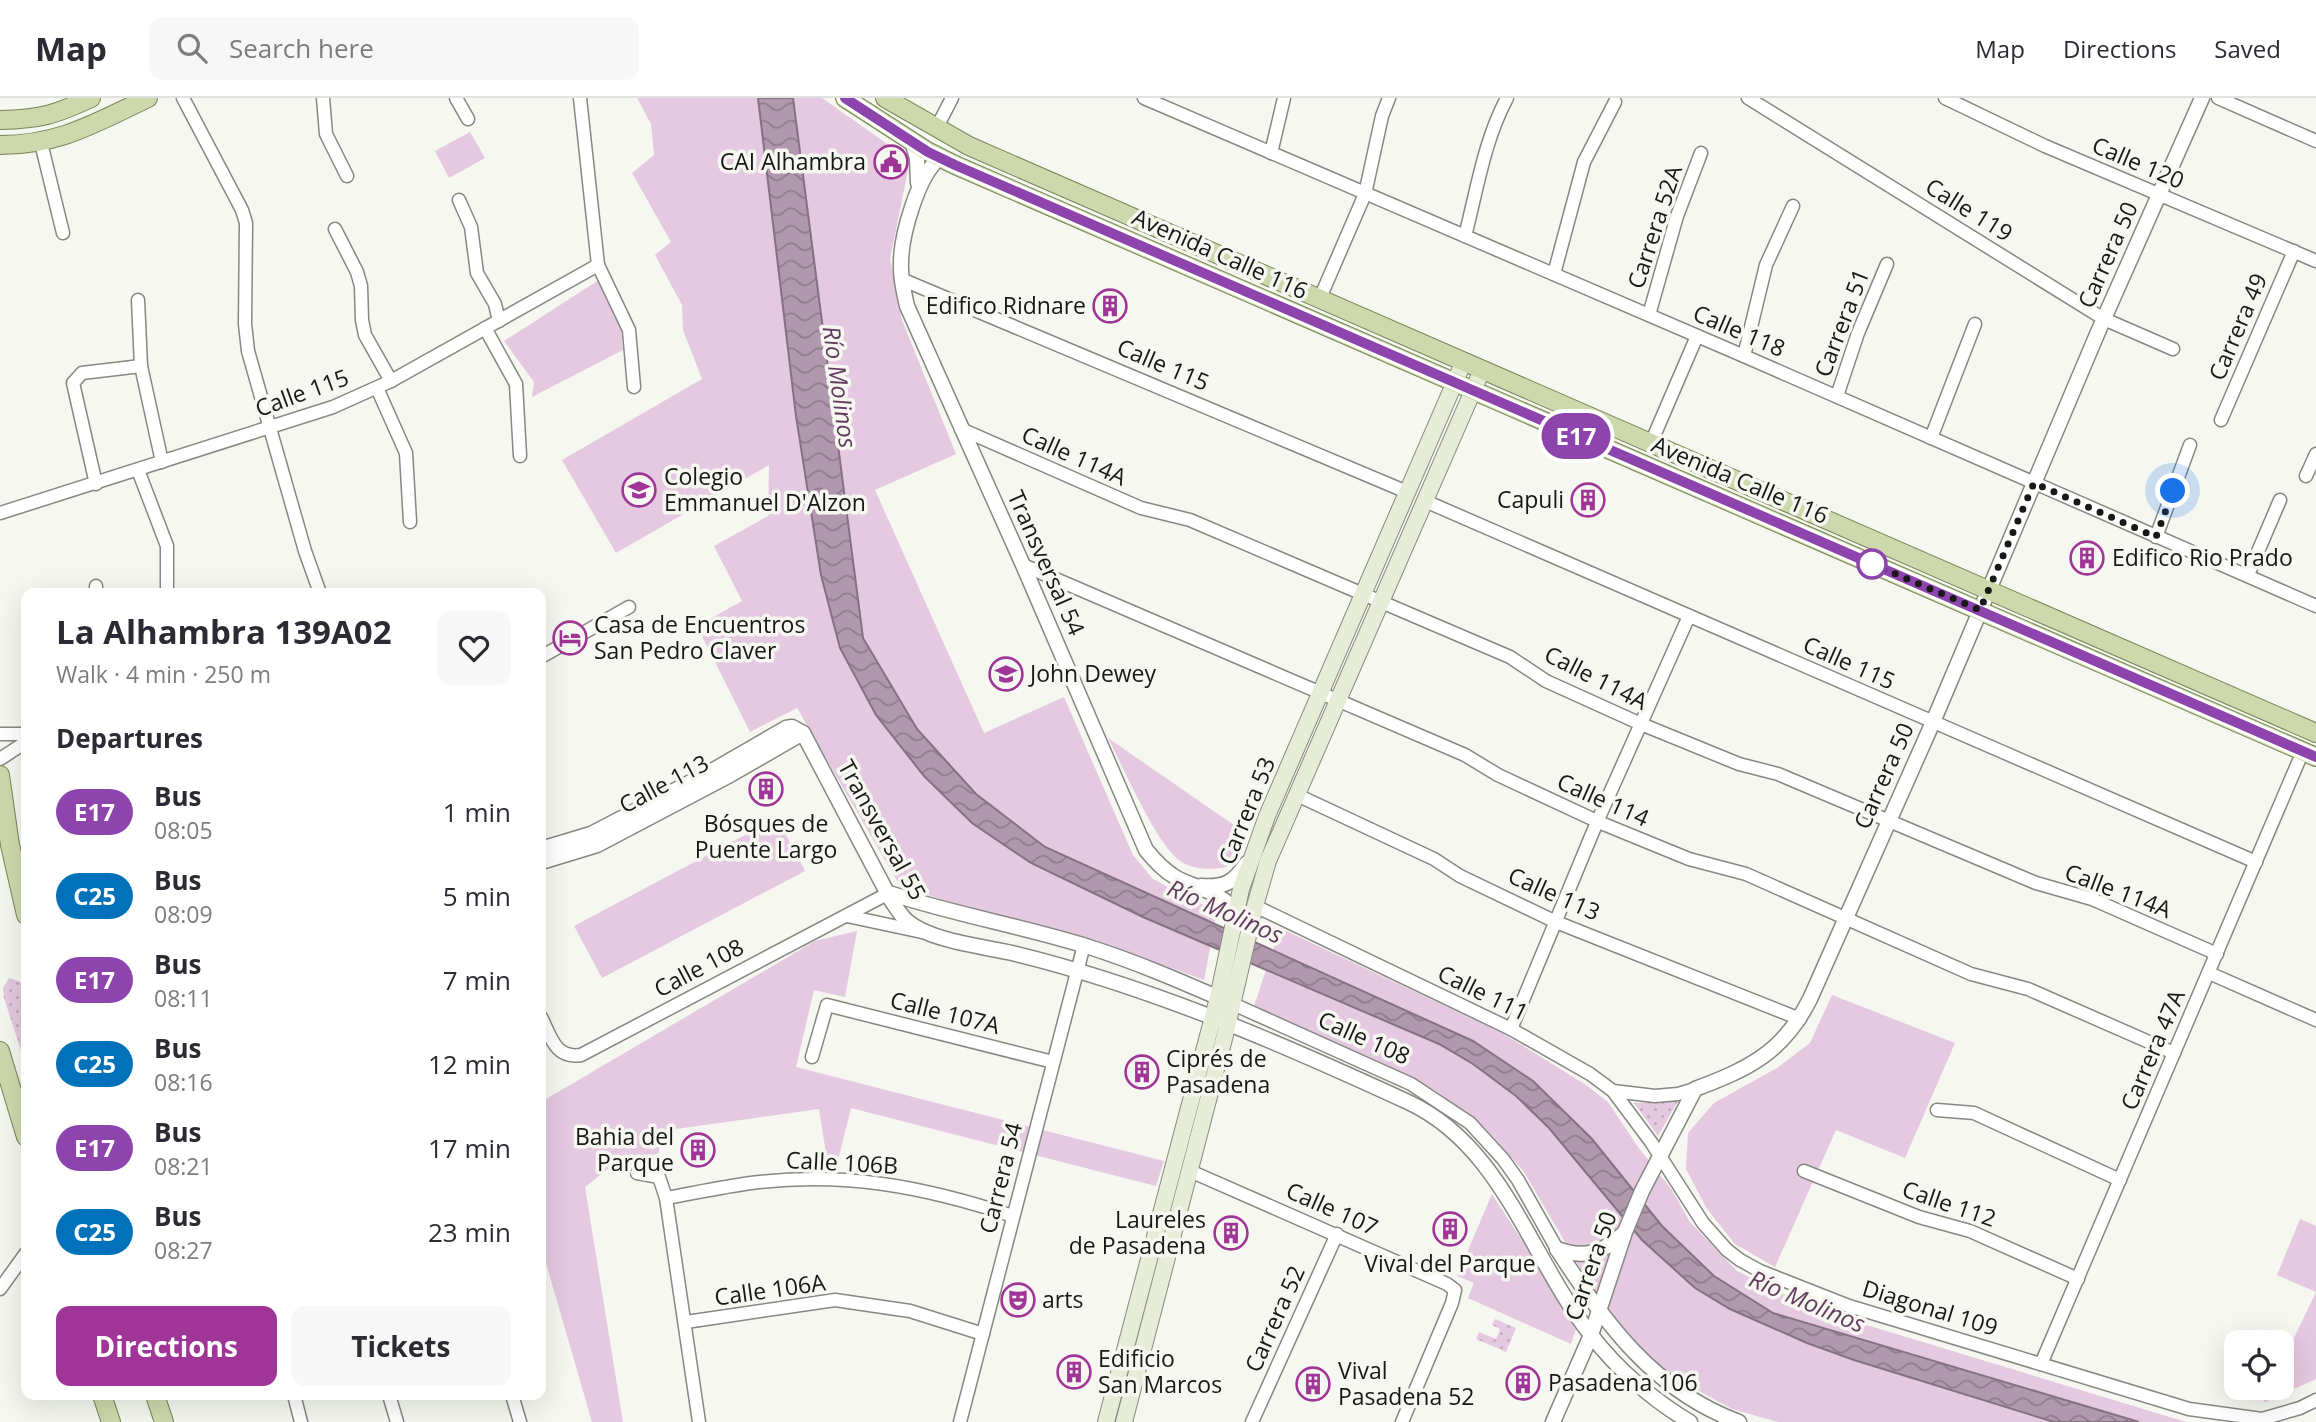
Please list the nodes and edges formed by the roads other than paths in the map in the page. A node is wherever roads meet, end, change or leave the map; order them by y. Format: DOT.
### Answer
graph roads {
  1 [pos="90,98"];
  2 [pos="148,98"];
  3 [pos="183,98"];
  4 [pos="323,98"];
  5 [pos="457,98"];
  6 [pos="580,98"];
  7 [pos="845,98"];
  8 [pos="885,98"];
  9 [pos="952,98"];
  10 [pos="1144,98"];
  11 [pos="1284,98"];
  12 [pos="1389,98"];
  13 [pos="1507,98"];
  14 [pos="1748,98"];
  15 [pos="1945,98"];
  16 [pos="2202,98"];
  17 [pos="2218,98"];
  18 [pos="1615,102"];
  19 [pos="75,103"];
  20 [pos="1176,104"];
  21 [pos="468,119"];
  22 [pos="0,120"];
  23 [pos="936,129"];
  24 [pos="2316,141"];
  25 [pos="912,142"];
  26 [pos="41,143"];
  27 [pos="0,145"];
  28 [pos="1271,153"];
  29 [pos="1701,153"];
  30 [pos="940,158"];
  31 [pos="347,176"];
  32 [pos="918,188"];
  33 [pos="1365,194"];
  34 [pos="2160,195"];
  35 [pos="459,200"];
  36 [pos="1793,206"];
  37 [pos="335,229"];
  38 [pos="63,233"];
  39 [pos="1465,236"];
  40 [pos="2294,251"];
  41 [pos="2316,261"];
  42 [pos="1887,264"];
  43 [pos="598,265"];
  44 [pos="1554,274"];
  45 [pos="901,279"];
  46 [pos="1320,298"];
  47 [pos="138,300"];
  48 [pos="1649,315"];
  49 [pos="2104,319"];
  50 [pos="499,321"];
  51 [pos="1975,324"];
  52 [pos="485,328"];
  53 [pos="1697,336"];
  54 [pos="2173,349"];
  55 [pos="1744,356"];
  56 [pos="1464,362"];
  57 [pos="141,366"];
  58 [pos="1482,370"];
  59 [pos="391,381"];
  60 [pos="1455,383"];
  61 [pos="634,387"];
  62 [pos="377,388"];
  63 [pos="1473,391"];
  64 [pos="1837,397"];
  65 [pos="2221,420"];
  66 [pos="269,428"];
  67 [pos="961,429"];
  68 [pos="1931,438"];
  69 [pos="1651,443"];
  70 [pos="2190,444"];
  71 [pos="2316,454"];
  72 [pos="520,456"];
  73 [pos="162,462"];
  74 [pos="138,470"];
  75 [pos="2306,476"];
  76 [pos="2034,483"];
  77 [pos="96,484"];
  78 [pos="1408,492"];
  79 [pos="2280,499"];
  80 [pos="1425,501"];
  81 [pos="0,513"];
  82 [pos="410,522"];
  83 [pos="2156,537"];
  84 [pos="1023,565"];
  85 [pos="2248,575"];
  86 [pos="167,588"];
  87 [pos="318,588"];
  88 [pos="1989,590"];
  89 [pos="1363,594"];
  90 [pos="1381,601"];
  91 [pos="2316,606"];
  92 [pos="629,607"];
  93 [pos="1980,610"];
  94 [pos="1689,616"];
  95 [pos="546,654"];
  96 [pos="1321,692"];
  97 [pos="1339,700"];
  98 [pos="1933,722"];
  99 [pos="1641,724"];
  100 [pos="2315,730"];
  101 [pos="803,733"];
  102 [pos="0,734"];
  103 [pos="21,734"];
  104 [pos="21,745"];
  105 [pos="2310,754"];
  106 [pos="0,759"];
  107 [pos="0,775"];
  108 [pos="1297,795"];
  109 [pos="1888,820"];
  110 [pos="1597,822"];
  111 [pos="594,839"];
  112 [pos="546,848"];
  113 [pos="1252,857"];
  114 [pos="546,860"];
  115 [pos="2256,862"];
  116 [pos="1192,885"];
  117 [pos="21,893"];
  118 [pos="888,893"];
  119 [pos="1255,906"];
  120 [pos="847,916"];
  121 [pos="1846,919"];
  122 [pos="1240,921"];
  123 [pos="1556,922"];
  124 [pos="935,935"];
  125 [pos="1083,945"];
  126 [pos="2217,954"];
  127 [pos="1076,971"];
  128 [pos="2209,973"];
  129 [pos="1225,1001"];
  130 [pos="1213,1018"];
  131 [pos="1800,1019"];
  132 [pos="2316,1020"];
  133 [pos="1228,1025"];
  134 [pos="546,1027"];
  135 [pos="1511,1029"];
  136 [pos="0,1051"];
  137 [pos="2174,1053"];
  138 [pos="812,1057"];
  139 [pos="1053,1062"];
  140 [pos="1695,1089"];
  141 [pos="1613,1091"];
  142 [pos="21,1106"];
  143 [pos="1937,1110"];
  144 [pos="1660,1156"];
  145 [pos="1190,1171"];
  146 [pos="1804,1171"];
  147 [pos="637,1172"];
  148 [pos="2120,1180"];
  149 [pos="666,1198"];
  150 [pos="1013,1216"];
  151 [pos="1626,1229"];
  152 [pos="1337,1234"];
  153 [pos="1557,1249"];
  154 [pos="21,1260"];
  155 [pos="2078,1279"];
  156 [pos="0,1289"];
  157 [pos="1599,1313"];
  158 [pos="686,1322"];
  159 [pos="983,1334"];
  160 [pos="1591,1335"];
  161 [pos="2041,1364"];
  162 [pos="2316,1399"];
  163 [pos="104,1400"];
  164 [pos="157,1400"];
  165 [pos="295,1400"];
  166 [pos="390,1400"];
  167 [pos="513,1400"];
  168 [pos="111,1422"];
  169 [pos="164,1422"];
  170 [pos="301,1422"];
  171 [pos="397,1422"];
  172 [pos="520,1422"];
  173 [pos="699,1422"];
  174 [pos="960,1422"];
  175 [pos="1106,1422"];
  176 [pos="1124,1422"];
  177 [pos="1252,1422"];
  178 [pos="1402,1422"];
  179 [pos="1553,1422"];
  180 [pos="1690,1422"];
  181 [pos="1739,1422"];
  1 -- 19 [label="main road"];
  2 -- 26 [label="main road"];
  3 -- 66 [label="street"];
  4 -- 31 [label="street"];
  5 -- 21 [label="street"];
  6 -- 43 [label="street"];
  7 -- 25 [label="main road, Avenida Calle 116"];
  8 -- 23 [label="main road, Avenida Calle 116"];
  9 -- 23 [label="street"];
  10 -- 20 [label="street, Calle 118"];
  11 -- 28 [label="street"];
  12 -- 33 [label="street"];
  13 -- 39 [label="street"];
  14 -- 49 [label="street, Calle 119"];
  15 -- 34 [label="street, Calle 120"];
  16 -- 34 [label="street, Carrera 50"];
  17 -- 24 [label="street"];
  18 -- 44 [label="street"];
  19 -- 22 [label="main road"];
  20 -- 28 [label="street, Calle 118"];
  23 -- 46 [label="main road, Avenida Calle 116"];
  25 -- 30 [label="main road, Avenida Calle 116"];
  25 -- 32 [label="street"];
  26 -- 27 [label="main road"];
  26 -- 38 [label="street"];
  28 -- 33 [label="street, Calle 118"];
  29 -- 48 [label="street, Carrera 52A"];
  30 -- 32 [label="street"];
  30 -- 60 [label="main road, Avenida Calle 116"];
  32 -- 45 [label="street, Transversal 54"];
  33 -- 39 [label="street, Calle 118"];
  33 -- 46 [label="street"];
  34 -- 40 [label="street, Calle 120"];
  34 -- 49 [label="street, Carrera 50"];
  35 -- 50 [label="street"];
  36 -- 55 [label="street"];
  37 -- 59 [label="street"];
  39 -- 44 [label="street, Calle 118"];
  40 -- 41 [label="street, Calle 120"];
  40 -- 65 [label="street, Carrera 49"];
  42 -- 64 [label="street, Carrera 51"];
  43 -- 50 [label="street, Calle 115"];
  43 -- 61 [label="street"];
  44 -- 48 [label="street, Calle 118"];
  45 -- 67 [label="street, Transversal 54"];
  45 -- 78 [label="street, Calle 115"];
  46 -- 56 [label="main road, Avenida Calle 116"];
  47 -- 57 [label="street"];
  48 -- 53 [label="street, Calle 118"];
  49 -- 54 [label="street, Calle 119"];
  49 -- 76 [label="street, Carrera 50"];
  50 -- 52 [label="street, Calle 115"];
  51 -- 68 [label="street"];
  52 -- 59 [label="street, Calle 115"];
  52 -- 72 [label="street"];
  53 -- 55 [label="street, Calle 118"];
  53 -- 69 [label="street"];
  55 -- 64 [label="street, Calle 118"];
  56 -- 58 [label="main road, Avenida Calle 116"];
  56 -- 60 [label="main road, Carrera 53"];
  57 -- 73 [label="street"];
  57 -- 77 [label="street"];
  58 -- 63 [label="main road, Carrera 53"];
  58 -- 69 [label="main road, Avenida Calle 116"];
  59 -- 62 [label="street, Calle 115"];
  60 -- 63 [label="main road, Avenida Calle 116"];
  60 -- 78 [label="main road, Carrera 53"];
  62 -- 66 [label="street, Calle 115"];
  62 -- 82 [label="street"];
  63 -- 80 [label="main road, Carrera 53"];
  63 -- 93 [label="main road, Avenida Calle 116"];
  64 -- 68 [label="street, Calle 118"];
  66 -- 73 [label="street, Calle 115"];
  66 -- 87 [label="street"];
  67 -- 84 [label="street, Transversal 54"];
  67 -- 89 [label="street, Calle 114A"];
  68 -- 76 [label="street, Calle 118"];
  69 -- 88 [label="main road, Avenida Calle 116"];
  70 -- 83 [label="street"];
  71 -- 75 [label="street"];
  73 -- 74 [label="street, Calle 115"];
  74 -- 77 [label="street, Calle 115"];
  74 -- 86 [label="street"];
  76 -- 83 [label="street, Calle 118"];
  76 -- 88 [label="street, Carrera 50"];
  77 -- 81 [label="street, Calle 115"];
  78 -- 89 [label="main road, Carrera 53"];
  79 -- 85 [label="street"];
  80 -- 90 [label="main road, Carrera 53"];
  80 -- 94 [label="street, Calle 115"];
  83 -- 85 [label="street, Calle 118"];
  84 -- 96 [label="street, Calle 114"];
  84 -- 116 [label="street, Transversal 54"];
  85 -- 91 [label="street, Calle 118"];
  88 -- 93 [label="street, Carrera 50"];
  88 -- 100 [label="main road, Avenida Calle 116"];
  89 -- 90 [label="street, Calle 114A"];
  89 -- 96 [label="main road, Carrera 53"];
  90 -- 97 [label="main road, Carrera 53"];
  90 -- 99 [label="street, Calle 114A"];
  92 -- 95 [label="street"];
  93 -- 98 [label="street, Carrera 50"];
  93 -- 105 [label="main road, Avenida Calle 116"];
  94 -- 98 [label="street, Calle 115"];
  94 -- 99 [label="street"];
  96 -- 97 [label="street, Calle 114"];
  96 -- 113 [label="main road, Carrera 53"];
  97 -- 108 [label="main road, Carrera 53"];
  97 -- 110 [label="street, Calle 114"];
  98 -- 109 [label="street, Carrera 50"];
  98 -- 115 [label="street, Calle 115"];
  99 -- 109 [label="street, Calle 114A"];
  99 -- 110 [label="street"];
  101 -- 111 [label="street, Calle 113"];
  101 -- 111 [label="street, Calle 113"];
  101 -- 118 [label="street, Transversal 55"];
  102 -- 103 [label="street"];
  104 -- 106 [label="street"];
  105 -- 115 [label="street, Carrera 47A"];
  107 -- 117 [label="main road"];
  108 -- 119 [label="main road, Carrera 53"];
  108 -- 123 [label="street, Calle 113"];
  109 -- 121 [label="street, Carrera 50"];
  109 -- 126 [label="street, Calle 114A"];
  110 -- 121 [label="street, Calle 114"];
  110 -- 123 [label="street"];
  111 -- 112 [label="street, Calle 113"];
  111 -- 114 [label="street, Calle 113"];
  113 -- 116 [label="street"];
  113 -- 122 [label="main road, Carrera 53"];
  115 -- 126 [label="street, Carrera 47A"];
  116 -- 122 [label="street, Transversal 54"];
  118 -- 120 [label="street, Calle 108"];
  118 -- 124 [label="street, Transversal 55"];
  118 -- 125 [label="street, Calle 108"];
  119 -- 122 [label="main road, Carrera 53"];
  119 -- 135 [label="street, Calle 111"];
  120 -- 124 [label="street, Calle 108"];
  120 -- 134 [label="street, Calle 108"];
  121 -- 131 [label="street, Carrera 50"];
  121 -- 137 [label="street, Calle 114"];
  122 -- 129 [label="main road, Carrera 53"];
  123 -- 131 [label="street, Calle 113"];
  123 -- 135 [label="street"];
  124 -- 127 [label="street, Calle 108"];
  125 -- 127 [label="street, Carrera 54"];
  125 -- 129 [label="street, Calle 108"];
  126 -- 128 [label="street, Carrera 47A"];
  127 -- 130 [label="street, Calle 108"];
  127 -- 139 [label="street, Carrera 54"];
  128 -- 132 [label="street"];
  128 -- 137 [label="street, Carrera 47A"];
  129 -- 130 [label="main road, Carrera 53"];
  129 -- 133 [label="main road, Carrera 53"];
  129 -- 153 [label="street, Calle 108"];
  130 -- 133 [label="street, Calle 108"];
  130 -- 175 [label="main road, Carrera 53"];
  131 -- 140 [label="street, Carrera 50"];
  133 -- 145 [label="main road, Carrera 53"];
  133 -- 160 [label="street, Calle 108"];
  135 -- 141 [label="street, Calle 111"];
  136 -- 142 [label="main road"];
  137 -- 148 [label="street, Carrera 47A"];
  138 -- 139 [label="street, Calle 107A"];
  139 -- 150 [label="street, Carrera 54"];
  140 -- 141 [label="street, Calle 111"];
  140 -- 144 [label="street, Carrera 50"];
  141 -- 144 [label="street, Diagonal 109"];
  143 -- 148 [label="street"];
  144 -- 151 [label="street, Carrera 50"];
  144 -- 161 [label="street, Diagonal 109"];
  145 -- 152 [label="street, Calle 107"];
  145 -- 176 [label="main road, Carrera 53"];
  146 -- 155 [label="street, Calle 112"];
  147 -- 149 [label="street"];
  148 -- 155 [label="street, Carrera 47A"];
  149 -- 150 [label="street, Calle 106B"];
  149 -- 158 [label="street"];
  150 -- 159 [label="street, Carrera 54"];
  151 -- 153 [label="street"];
  151 -- 157 [label="street, Carrera 50"];
  152 -- 177 [label="street, Carrera 52"];
  152 -- 178 [label="street, Calle 107"];
  153 -- 157 [label="street, Calle 108"];
  154 -- 156 [label="street"];
  155 -- 161 [label="street, Carrera 47A"];
  157 -- 160 [label="street, Carrera 50"];
  157 -- 181 [label="street, Calle 108"];
  158 -- 159 [label="street, Calle 106A"];
  158 -- 173 [label="street"];
  159 -- 174 [label="street, Carrera 54"];
  160 -- 179 [label="street, Carrera 50"];
  160 -- 180 [label="street, Calle 108"];
  161 -- 162 [label="street, Diagonal 109"];
  163 -- 168 [label="main road"];
  164 -- 169 [label="main road"];
  165 -- 170 [label="street"];
  166 -- 171 [label="street"];
  167 -- 172 [label="street"];
}
